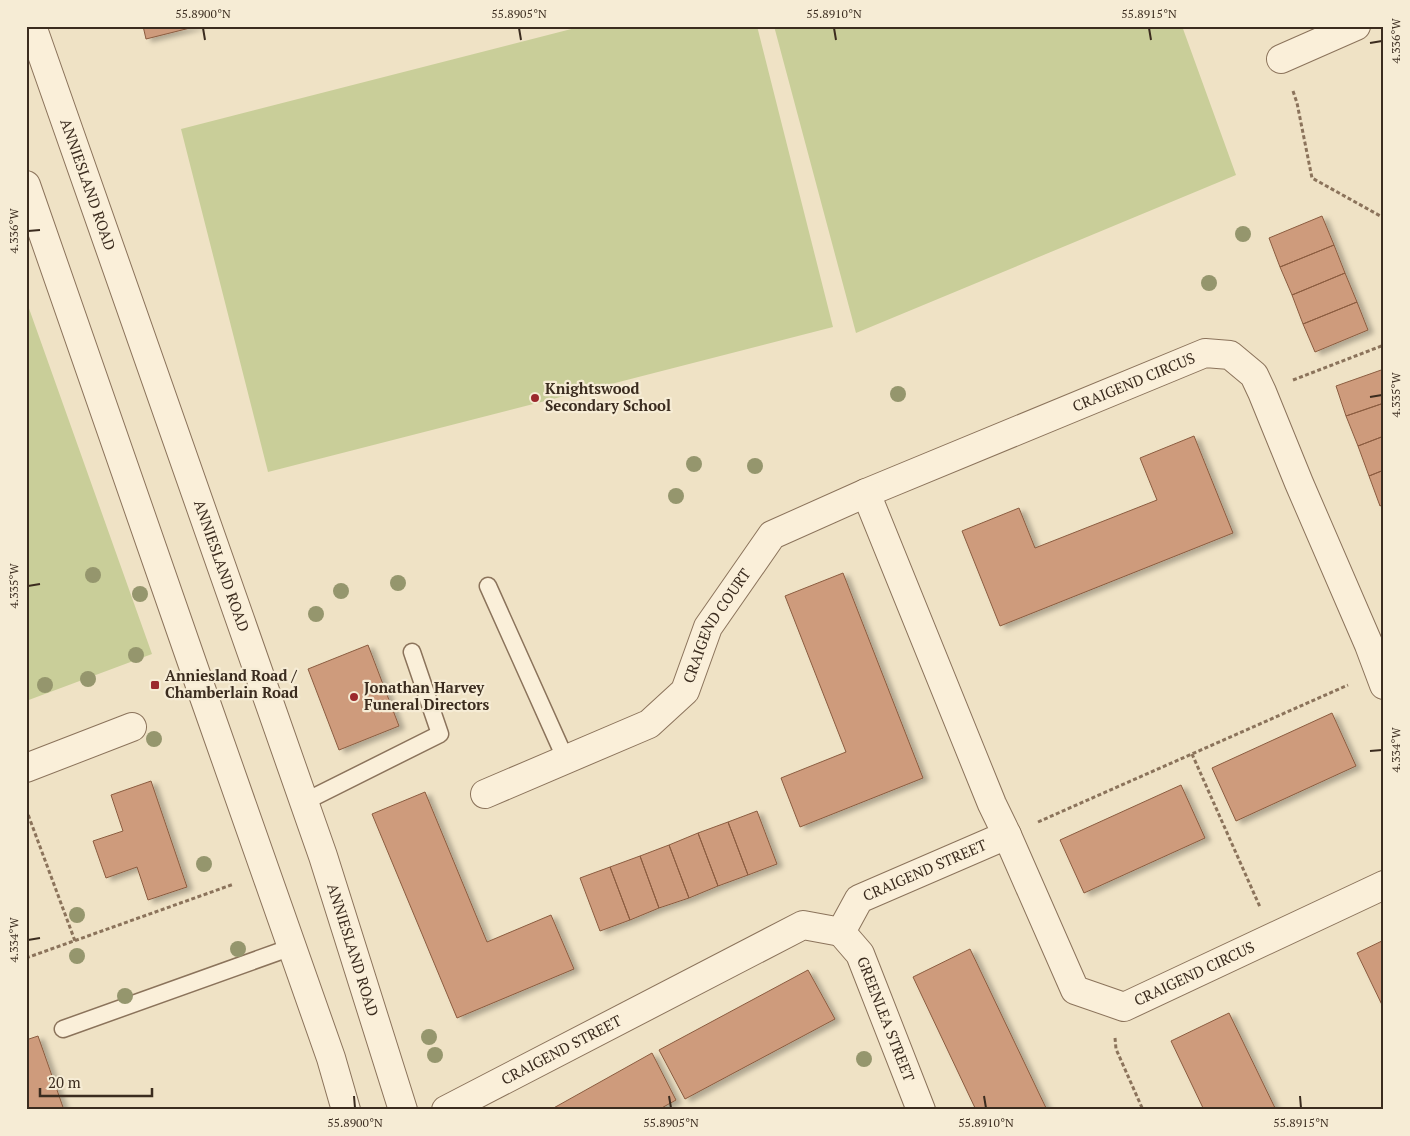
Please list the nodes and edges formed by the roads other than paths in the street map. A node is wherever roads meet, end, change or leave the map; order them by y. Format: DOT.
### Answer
graph roads {
  1 [pos="32,26"];
  2 [pos="1356,26"];
  3 [pos="1280,59"];
  4 [pos="26,185"];
  5 [pos="866,493"];
  6 [pos="488,586"];
  7 [pos="1376,642"];
  8 [pos="412,652"];
  9 [pos="1381,678"];
  10 [pos="132,727"];
  11 [pos="566,760"];
  12 [pos="26,768"];
  13 [pos="485,794"];
  14 [pos="304,802"];
  15 [pos="1008,835"];
  16 [pos="1384,885"];
  17 [pos="841,932"];
  18 [pos="292,947"];
  19 [pos="63,1029"];
  20 [pos="346,1110"];
  21 [pos="403,1110"];
  22 [pos="446,1110"];
  23 [pos="921,1110"];
  1 -- 14 [label="street, ANNIESLAND ROAD"];
  2 -- 3 [label="street"];
  4 -- 18 [label="street"];
  5 -- 7 [label="street, CRAIGEND CIRCUS"];
  5 -- 11 [label="street, CRAIGEND COURT"];
  5 -- 15 [label="street, CRAIGEND STREET"];
  6 -- 11 [label="lane"];
  7 -- 9 [label="street, CRAIGEND CIRCUS"];
  8 -- 14 [label="lane"];
  10 -- 12 [label="street"];
  11 -- 13 [label="street, CRAIGEND COURT"];
  14 -- 21 [label="street, ANNIESLAND ROAD"];
  15 -- 16 [label="street, CRAIGEND CIRCUS"];
  15 -- 17 [label="street, CRAIGEND STREET"];
  17 -- 22 [label="street, CRAIGEND STREET"];
  17 -- 23 [label="street, GREENLEA STREET"];
  18 -- 19 [label="lane"];
  18 -- 20 [label="street"];
}
